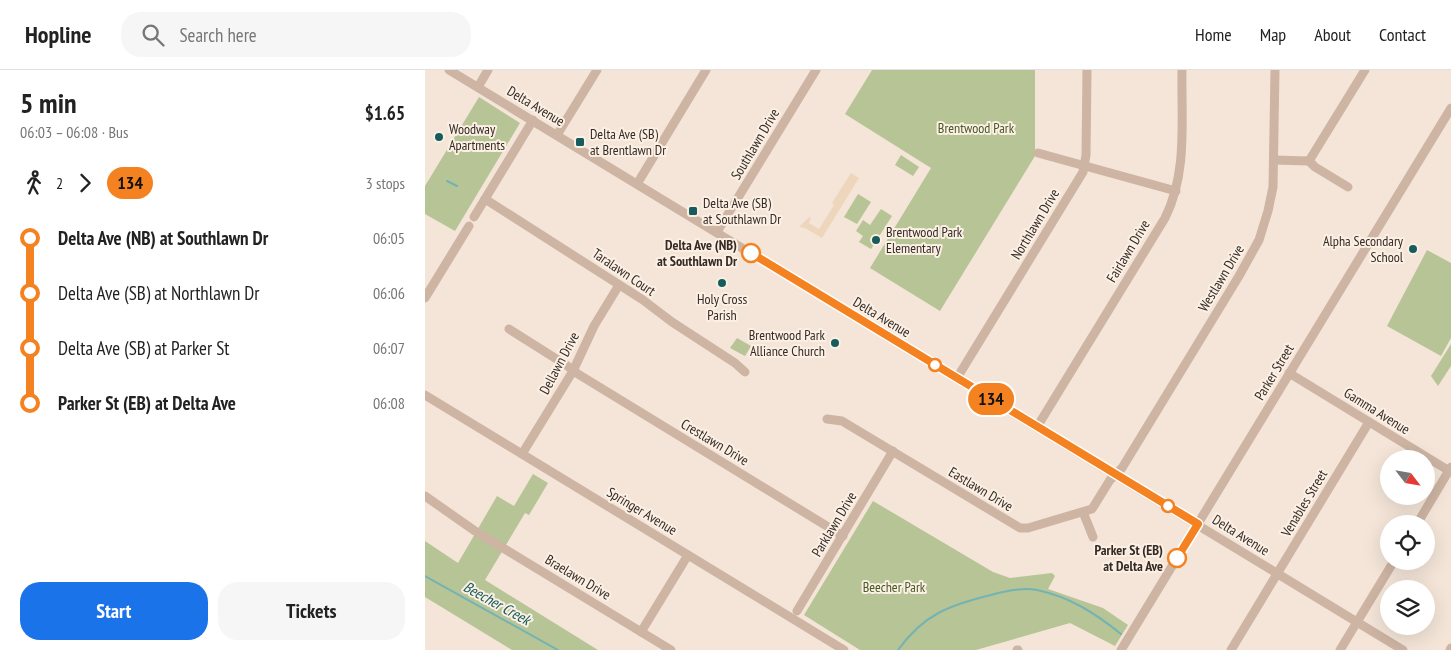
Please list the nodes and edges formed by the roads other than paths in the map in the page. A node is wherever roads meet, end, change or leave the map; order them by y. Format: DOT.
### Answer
graph roads {
  1 [pos="449,70"];
  2 [pos="488,70"];
  3 [pos="597,70"];
  4 [pos="706,70"];
  5 [pos="816,70"];
  6 [pos="1087,70"];
  7 [pos="1182,70"];
  8 [pos="1275,70"];
  9 [pos="1365,70"];
  10 [pos="478,87"];
  11 [pos="1451,108"];
  12 [pos="533,120"];
  13 [pos="557,135"];
  14 [pos="1038,153"];
  15 [pos="1274,160"];
  16 [pos="1309,160"];
  17 [pos="1085,166"];
  18 [pos="637,184"];
  19 [pos="1347,187"];
  20 [pos="1176,191"];
  21 [pos="485,200"];
  22 [pos="474,217"];
  23 [pos="469,226"];
  24 [pos="717,232"];
  25 [pos="619,285"];
  26 [pos="425,298"];
  27 [pos="509,329"];
  28 [pos="573,371"];
  29 [pos="745,372"];
  30 [pos="1289,373"];
  31 [pos="957,378"];
  32 [pos="425,395"];
  33 [pos="827,419"];
  34 [pos="1369,422"];
  35 [pos="1037,427"];
  36 [pos="893,452"];
  37 [pos="522,454"];
  38 [pos="1450,470"];
  39 [pos="1115,475"];
  40 [pos="425,496"];
  41 [pos="1083,512"];
  42 [pos="1422,515"];
  43 [pos="1198,524"];
  44 [pos="843,536"];
  45 [pos="1093,537"];
  46 [pos="688,555"];
  47 [pos="1389,570"];
  48 [pos="1278,573"];
  49 [pos="797,611"];
  50 [pos="1357,622"];
  51 [pos="641,632"];
  52 [pos="671,650"];
  53 [pos="844,650"];
  54 [pos="1121,650"];
  55 [pos="1231,650"];
  56 [pos="1340,650"];
  57 [pos="1403,650"];
  1 -- 10 [label="street, Delta Avenue"];
  2 -- 10 [label="street"];
  3 -- 13 [label="street"];
  4 -- 18 [label="street"];
  5 -- 24 [label="street, Southlawn Drive"];
  6 -- 17 [label="street, Northlawn Drive"];
  7 -- 20 [label="street, Fairlawn Drive"];
  8 -- 15 [label="street, Westlawn Drive"];
  9 -- 16 [label="street"];
  10 -- 12 [label="street, Delta Avenue"];
  11 -- 30 [label="street, Parker Street"];
  12 -- 13 [label="street, Delta Avenue"];
  12 -- 21 [label="street"];
  13 -- 18 [label="street, Delta Avenue"];
  14 -- 17 [label="street"];
  15 -- 16 [label="street"];
  15 -- 39 [label="street, Westlawn Drive"];
  16 -- 19 [label="street"];
  17 -- 20 [label="street"];
  17 -- 31 [label="street, Northlawn Drive"];
  18 -- 24 [label="street, Delta Avenue"];
  20 -- 35 [label="street, Fairlawn Drive"];
  21 -- 22 [label="street"];
  21 -- 25 [label="street, Taralawn Court"];
  23 -- 26 [label="street"];
  24 -- 31 [label="street, Delta Avenue"];
  25 -- 28 [label="street, Dellawn Drive"];
  25 -- 29 [label="street, Taralawn Court"];
  27 -- 28 [label="street, Crestlawn Drive"];
  28 -- 37 [label="street, Dellawn Drive"];
  28 -- 44 [label="street, Crestlawn Drive"];
  30 -- 34 [label="street, Gamma Avenue"];
  30 -- 43 [label="street, Parker Street"];
  31 -- 35 [label="street, Delta Avenue"];
  32 -- 37 [label="street, Springer Avenue"];
  33 -- 36 [label="street, Eastlawn Drive"];
  34 -- 38 [label="street, Gamma Avenue"];
  34 -- 48 [label="street, Venables Street"];
  35 -- 39 [label="street, Delta Avenue"];
  36 -- 41 [label="street, Eastlawn Drive"];
  36 -- 44 [label="street, Parklawn Drive"];
  37 -- 46 [label="street, Springer Avenue"];
  38 -- 42 [label="street"];
  39 -- 41 [label="street, Eastlawn Drive"];
  39 -- 43 [label="street, Delta Avenue"];
  40 -- 51 [label="street, Braelawn Drive"];
  41 -- 45 [label="street"];
  43 -- 48 [label="street, Delta Avenue"];
  43 -- 54 [label="street, Parker Street"];
  44 -- 49 [label="street, Parklawn Drive"];
  46 -- 51 [label="street"];
  46 -- 53 [label="street, Springer Avenue"];
  47 -- 50 [label="street"];
  48 -- 50 [label="street, Delta Avenue"];
  48 -- 55 [label="street, Venables Street"];
  50 -- 56 [label="street"];
  50 -- 57 [label="street, Delta Avenue"];
  51 -- 52 [label="street, Braelawn Drive"];
}
